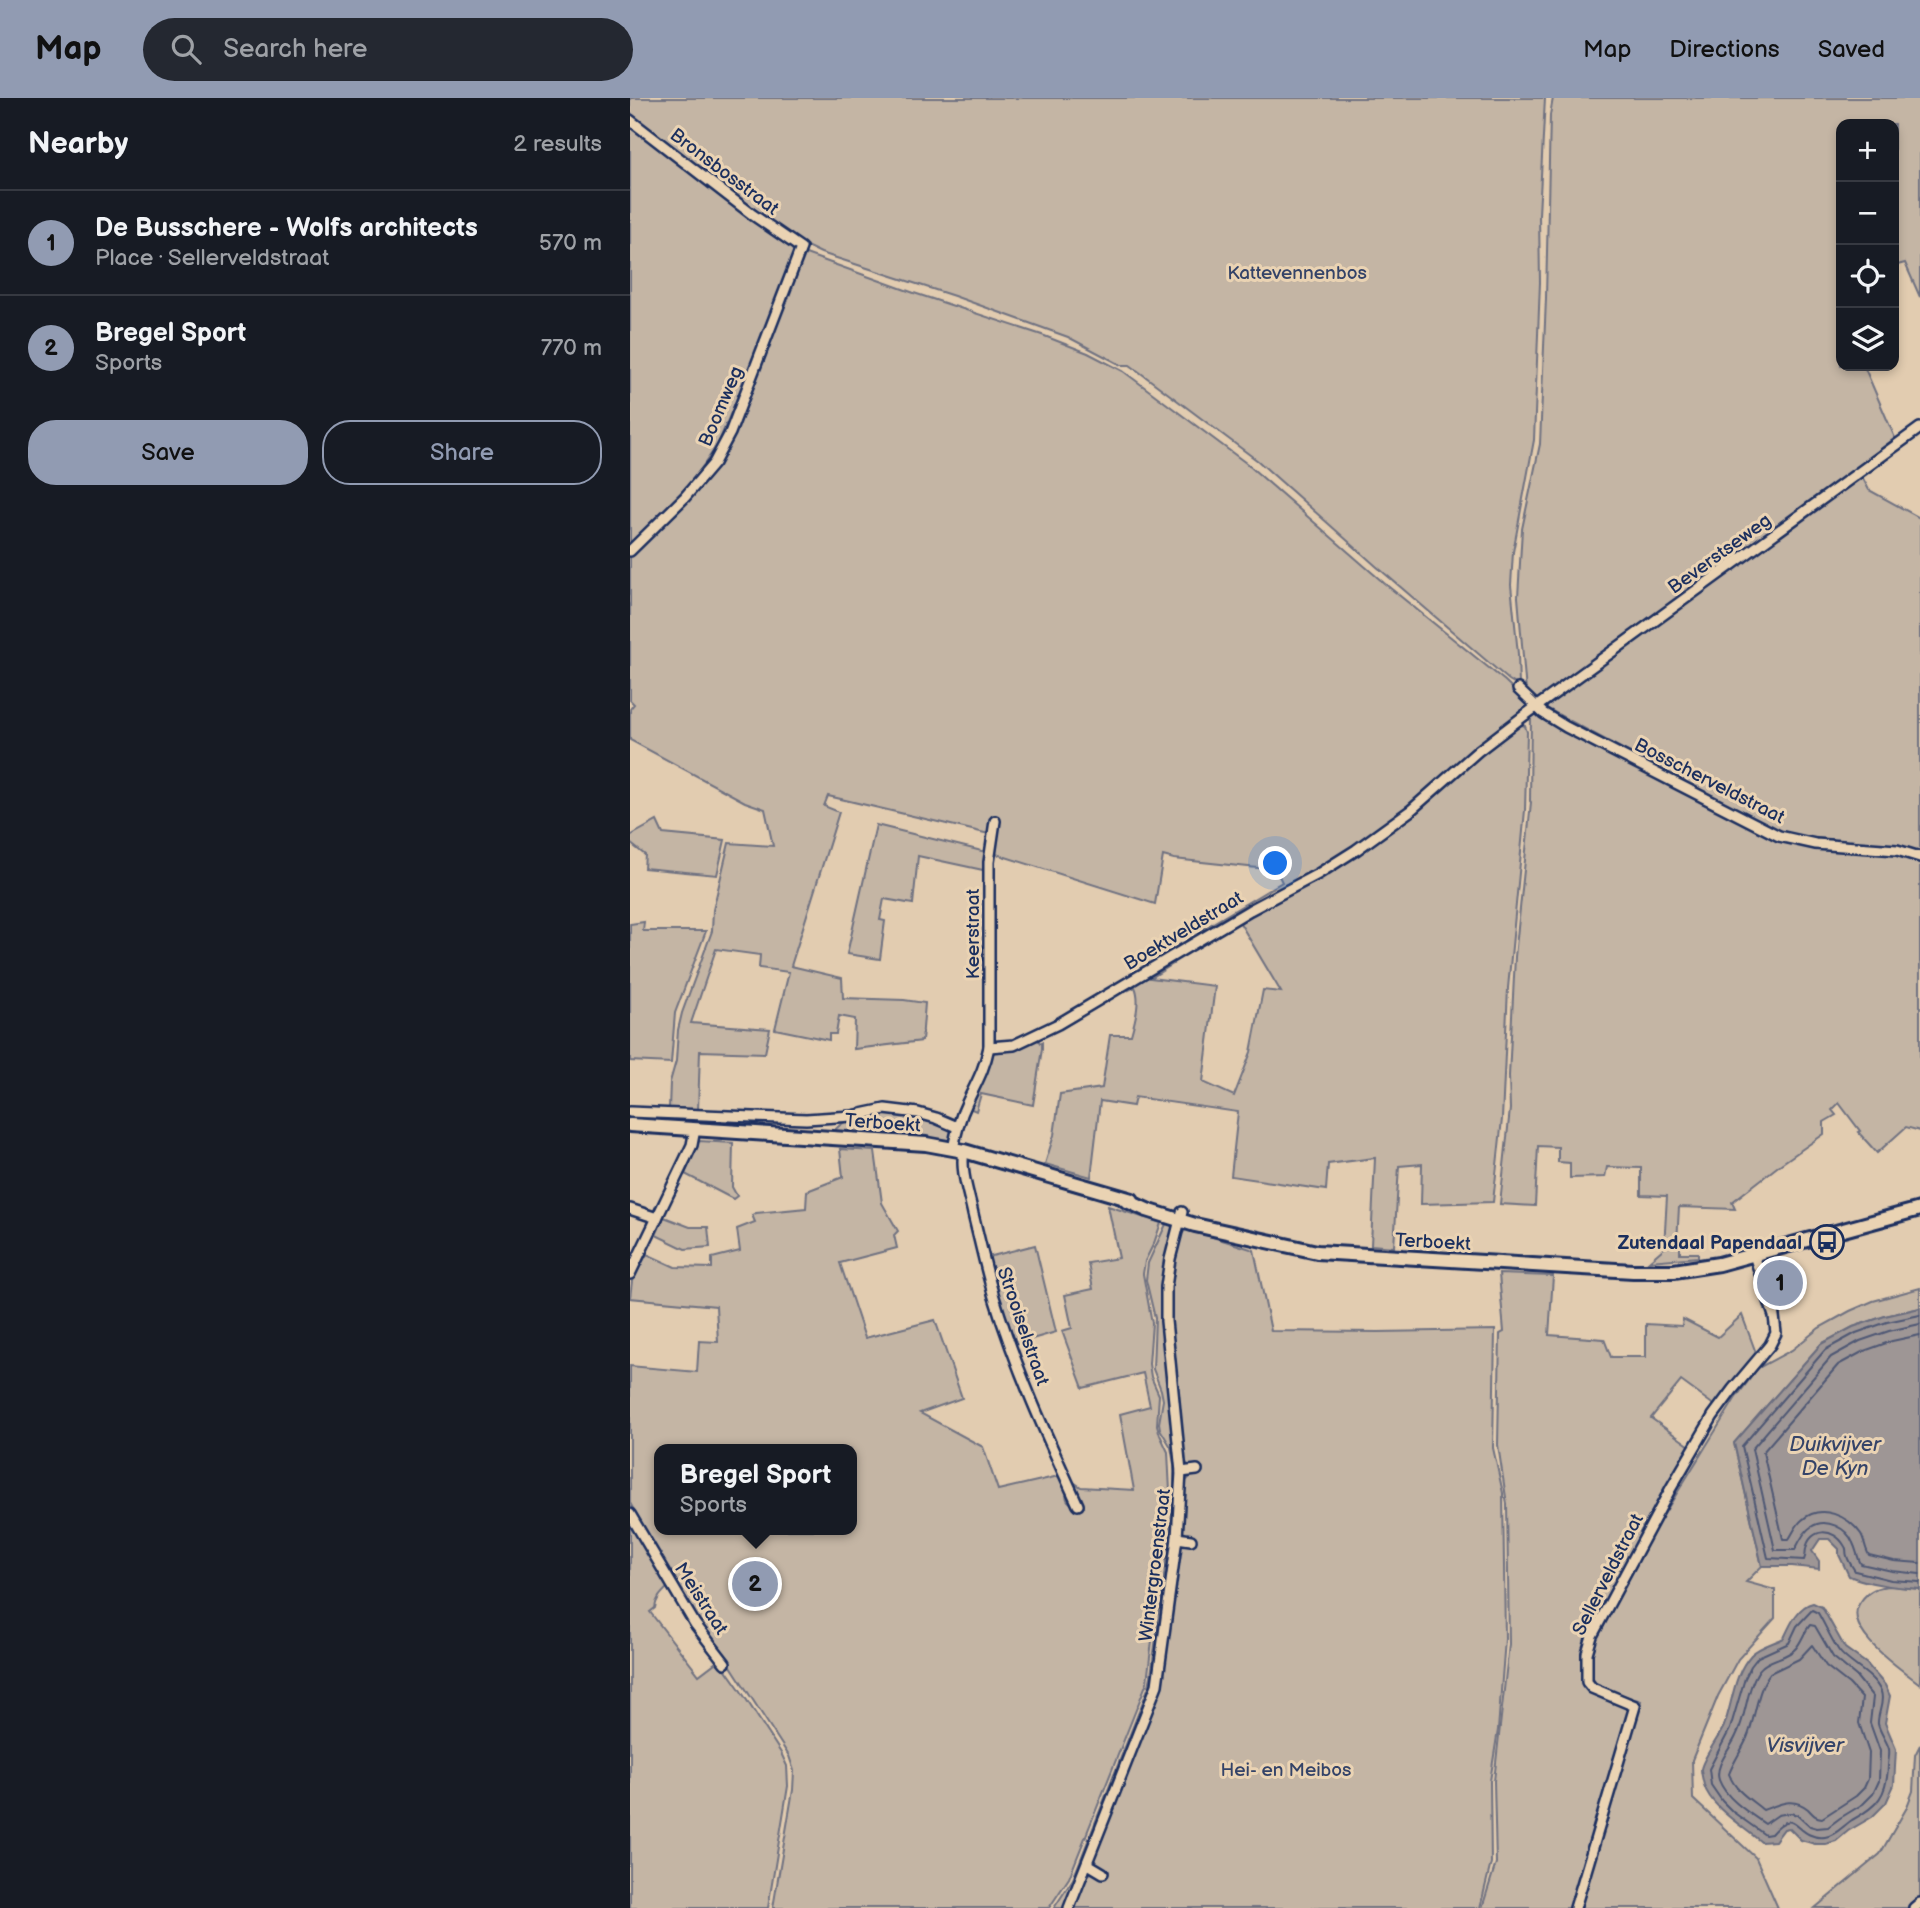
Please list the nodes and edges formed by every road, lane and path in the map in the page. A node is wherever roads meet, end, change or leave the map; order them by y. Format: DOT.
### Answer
graph roads {
  1 [pos="630,120"];
  2 [pos="801,248"];
  3 [pos="1920,428"];
  4 [pos="630,551"];
  5 [pos="1518,689"];
  6 [pos="1538,706"];
  7 [pos="995,821"];
  8 [pos="1920,857"];
  9 [pos="989,1047"];
  10 [pos="630,1112"];
  11 [pos="630,1125"];
  12 [pos="957,1127"];
  13 [pos="695,1129"];
  14 [pos="959,1150"];
  15 [pos="630,1209"];
  16 [pos="1920,1209"];
  17 [pos="1181,1216"];
  18 [pos="657,1218"];
  19 [pos="1755,1259"];
  20 [pos="630,1274"];
  21 [pos="1197,1471"];
  22 [pos="1181,1472"];
  23 [pos="1078,1505"];
  24 [pos="630,1514"];
  25 [pos="1177,1538"];
  26 [pos="1191,1539"];
  27 [pos="725,1663"];
  28 [pos="1088,1864"];
  29 [pos="1102,1872"];
  30 [pos="1920,1903"];
  31 [pos="1577,1906"];
  32 [pos="1069,1908"];
  33 [pos="1914,1908"];
  1 -- 2 [label="street, Bronsbosstraat"];
  2 -- 4 [label="street, Boomweg"];
  3 -- 6 [label="street, Beverstseweg"];
  5 -- 6 [label="street"];
  6 -- 8 [label="street, Bosscherveldstraat"];
  6 -- 9 [label="street, Boektveldstraat"];
  7 -- 9 [label="street, Keerstraat"];
  9 -- 12 [label="street"];
  10 -- 12 [label="street, Terboekt"];
  11 -- 13 [label="main road, Terboekt"];
  12 -- 14 [label="street"];
  13 -- 14 [label="main road, Terboekt"];
  13 -- 18 [label="street"];
  14 -- 17 [label="main road, Terboekt"];
  14 -- 23 [label="street, Strooiselstraat"];
  15 -- 18 [label="street"];
  16 -- 19 [label="main road, Terboekt"];
  17 -- 19 [label="main road, Terboekt"];
  17 -- 22 [label="street, Wintergroenstraat"];
  18 -- 20 [label="street"];
  19 -- 31 [label="street, Sellerveldstraat"];
  21 -- 22 [label="street"];
  22 -- 25 [label="street, Wintergroenstraat"];
  24 -- 27 [label="street, Meistraat"];
  25 -- 26 [label="street"];
  25 -- 28 [label="street, Wintergroenstraat"];
  28 -- 29 [label="street"];
  28 -- 32 [label="street, Wintergroenstraat"];
  30 -- 33 [label="street"];
}
